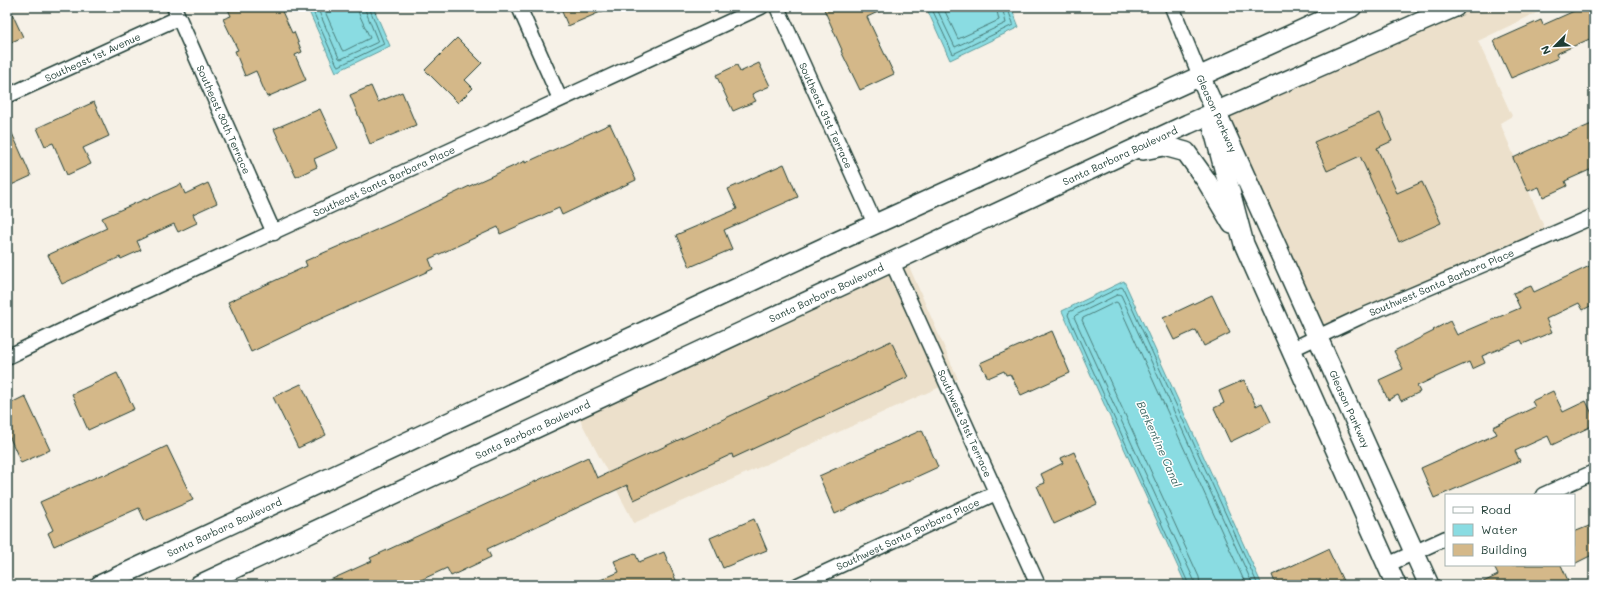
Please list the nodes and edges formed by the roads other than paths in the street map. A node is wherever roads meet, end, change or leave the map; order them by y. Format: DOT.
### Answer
graph roads {
  1 [pos="519,7"];
  2 [pos="761,7"];
  3 [pos="777,7"];
  4 [pos="1172,7"];
  5 [pos="1352,7"];
  6 [pos="1455,7"];
  7 [pos="176,12"];
  8 [pos="1200,76"];
  9 [pos="7,96"];
  10 [pos="560,99"];
  11 [pos="1213,113"];
  12 [pos="1127,153"];
  13 [pos="1594,216"];
  14 [pos="875,224"];
  15 [pos="274,233"];
  16 [pos="1244,244"];
  17 [pos="892,262"];
  18 [pos="1318,337"];
  19 [pos="1290,350"];
  20 [pos="7,357"];
  21 [pos="1594,472"];
  22 [pos="996,493"];
  23 [pos="1545,494"];
  24 [pos="1445,538"];
  25 [pos="1414,552"];
  26 [pos="1387,565"];
  27 [pos="100,585"];
  28 [pos="199,585"];
  29 [pos="798,585"];
  30 [pos="1038,585"];
  31 [pos="1396,585"];
  32 [pos="1429,585"];
  1 -- 10 [label="street"];
  2 -- 10 [label="street, Southeast Santa Barbara Place"];
  3 -- 14 [label="street, Southeast 31st Terrace"];
  4 -- 8 [label="street"];
  5 -- 8 [label="main road, Santa Barbara Boulevard"];
  6 -- 11 [label="main road, Santa Barbara Boulevard"];
  7 -- 9 [label="street, Southeast 1st Avenue"];
  7 -- 15 [label="street, Southeast 30th Terrace"];
  8 -- 11 [label="main road, Gleason Parkway"];
  8 -- 14 [label="main road, Santa Barbara Boulevard"];
  10 -- 15 [label="street, Southeast Santa Barbara Place"];
  11 -- 12 [label="main road, Santa Barbara Boulevard"];
  11 -- 16 [label="main road, Gleason Parkway"];
  11 -- 18 [label="main road, Gleason Parkway"];
  12 -- 16 [label="main road"];
  12 -- 17 [label="main road, Santa Barbara Boulevard"];
  13 -- 18 [label="street, Southwest Santa Barbara Place"];
  14 -- 27 [label="main road, Santa Barbara Boulevard"];
  15 -- 20 [label="street, Southeast Santa Barbara Place"];
  16 -- 19 [label="main road, Gleason Parkway"];
  17 -- 22 [label="street, Southwest 31st Terrace"];
  17 -- 28 [label="main road, Santa Barbara Boulevard"];
  18 -- 19 [label="street, Southwest Santa Barbara Place"];
  18 -- 25 [label="main road, Gleason Parkway"];
  19 -- 26 [label="main road, Gleason Parkway"];
  21 -- 23 [label="street"];
  22 -- 29 [label="street, Southwest Santa Barbara Place"];
  22 -- 30 [label="street, Southwest 31st Terrace"];
  24 -- 25 [label="street"];
  25 -- 26 [label="street"];
  25 -- 32 [label="main road, Gleason Parkway"];
  26 -- 31 [label="main road, Gleason Parkway"];
}
